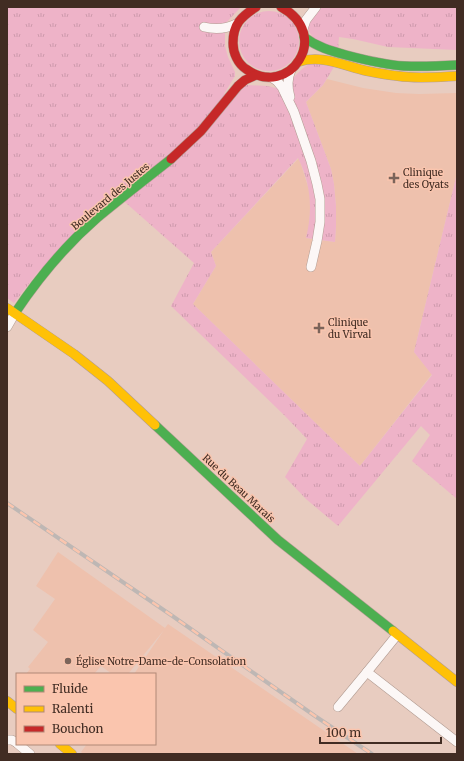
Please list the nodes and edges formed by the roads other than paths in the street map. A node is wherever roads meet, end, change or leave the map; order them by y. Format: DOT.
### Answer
graph roads {
  1 [pos="256,7"];
  2 [pos="285,7"];
  3 [pos="316,7"];
  4 [pos="245,10"];
  5 [pos="236,24"];
  6 [pos="304,33"];
  7 [pos="232,43"];
  8 [pos="236,58"];
  9 [pos="298,62"];
  10 [pos="457,65"];
  11 [pos="291,70"];
  12 [pos="256,75"];
  13 [pos="457,76"];
  14 [pos="271,77"];
  15 [pos="225,101"];
  16 [pos="294,112"];
  17 [pos="311,268"];
  18 [pos="7,308"];
  19 [pos="15,313"];
  20 [pos="7,327"];
  21 [pos="397,635"];
  22 [pos="367,672"];
  23 [pos="457,682"];
  24 [pos="7,700"];
  25 [pos="16,708"];
  26 [pos="338,708"];
  27 [pos="7,709"];
  28 [pos="16,716"];
  29 [pos="457,742"];
  30 [pos="20,745"];
  31 [pos="50,745"];
  32 [pos="61,745"];
  33 [pos="30,754"];
  34 [pos="61,754"];
  35 [pos="72,754"];
  1 -- 4 [label="street"];
  2 -- 6 [label="street"];
  3 -- 6 [label="street"];
  4 -- 5 [label="street"];
  5 -- 7 [label="street"];
  5 -- 7 [label="street"];
  6 -- 9 [label="street"];
  6 -- 10 [label="street"];
  7 -- 8 [label="street, Boulevard des Justes"];
  8 -- 12 [label="street"];
  8 -- 15 [label="street, Boulevard des Justes"];
  9 -- 11 [label="street"];
  9 -- 13 [label="street"];
  11 -- 14 [label="street"];
  11 -- 16 [label="street"];
  12 -- 14 [label="street"];
  12 -- 15 [label="street, Boulevard des Justes"];
  14 -- 16 [label="street"];
  15 -- 19 [label="street, Boulevard des Justes"];
  16 -- 17 [label="street"];
  18 -- 19 [label="street, Rue du Beau Marais"];
  19 -- 20 [label="street"];
  19 -- 21 [label="street, Rue du Beau Marais"];
  21 -- 22 [label="street"];
  21 -- 23 [label="street, Rue du Beau Marais"];
  22 -- 26 [label="street"];
  22 -- 29 [label="street"];
  24 -- 25 [label="street"];
  27 -- 28 [label="street"];
  30 -- 33 [label="street"];
  31 -- 34 [label="street"];
  32 -- 35 [label="street"];
}
